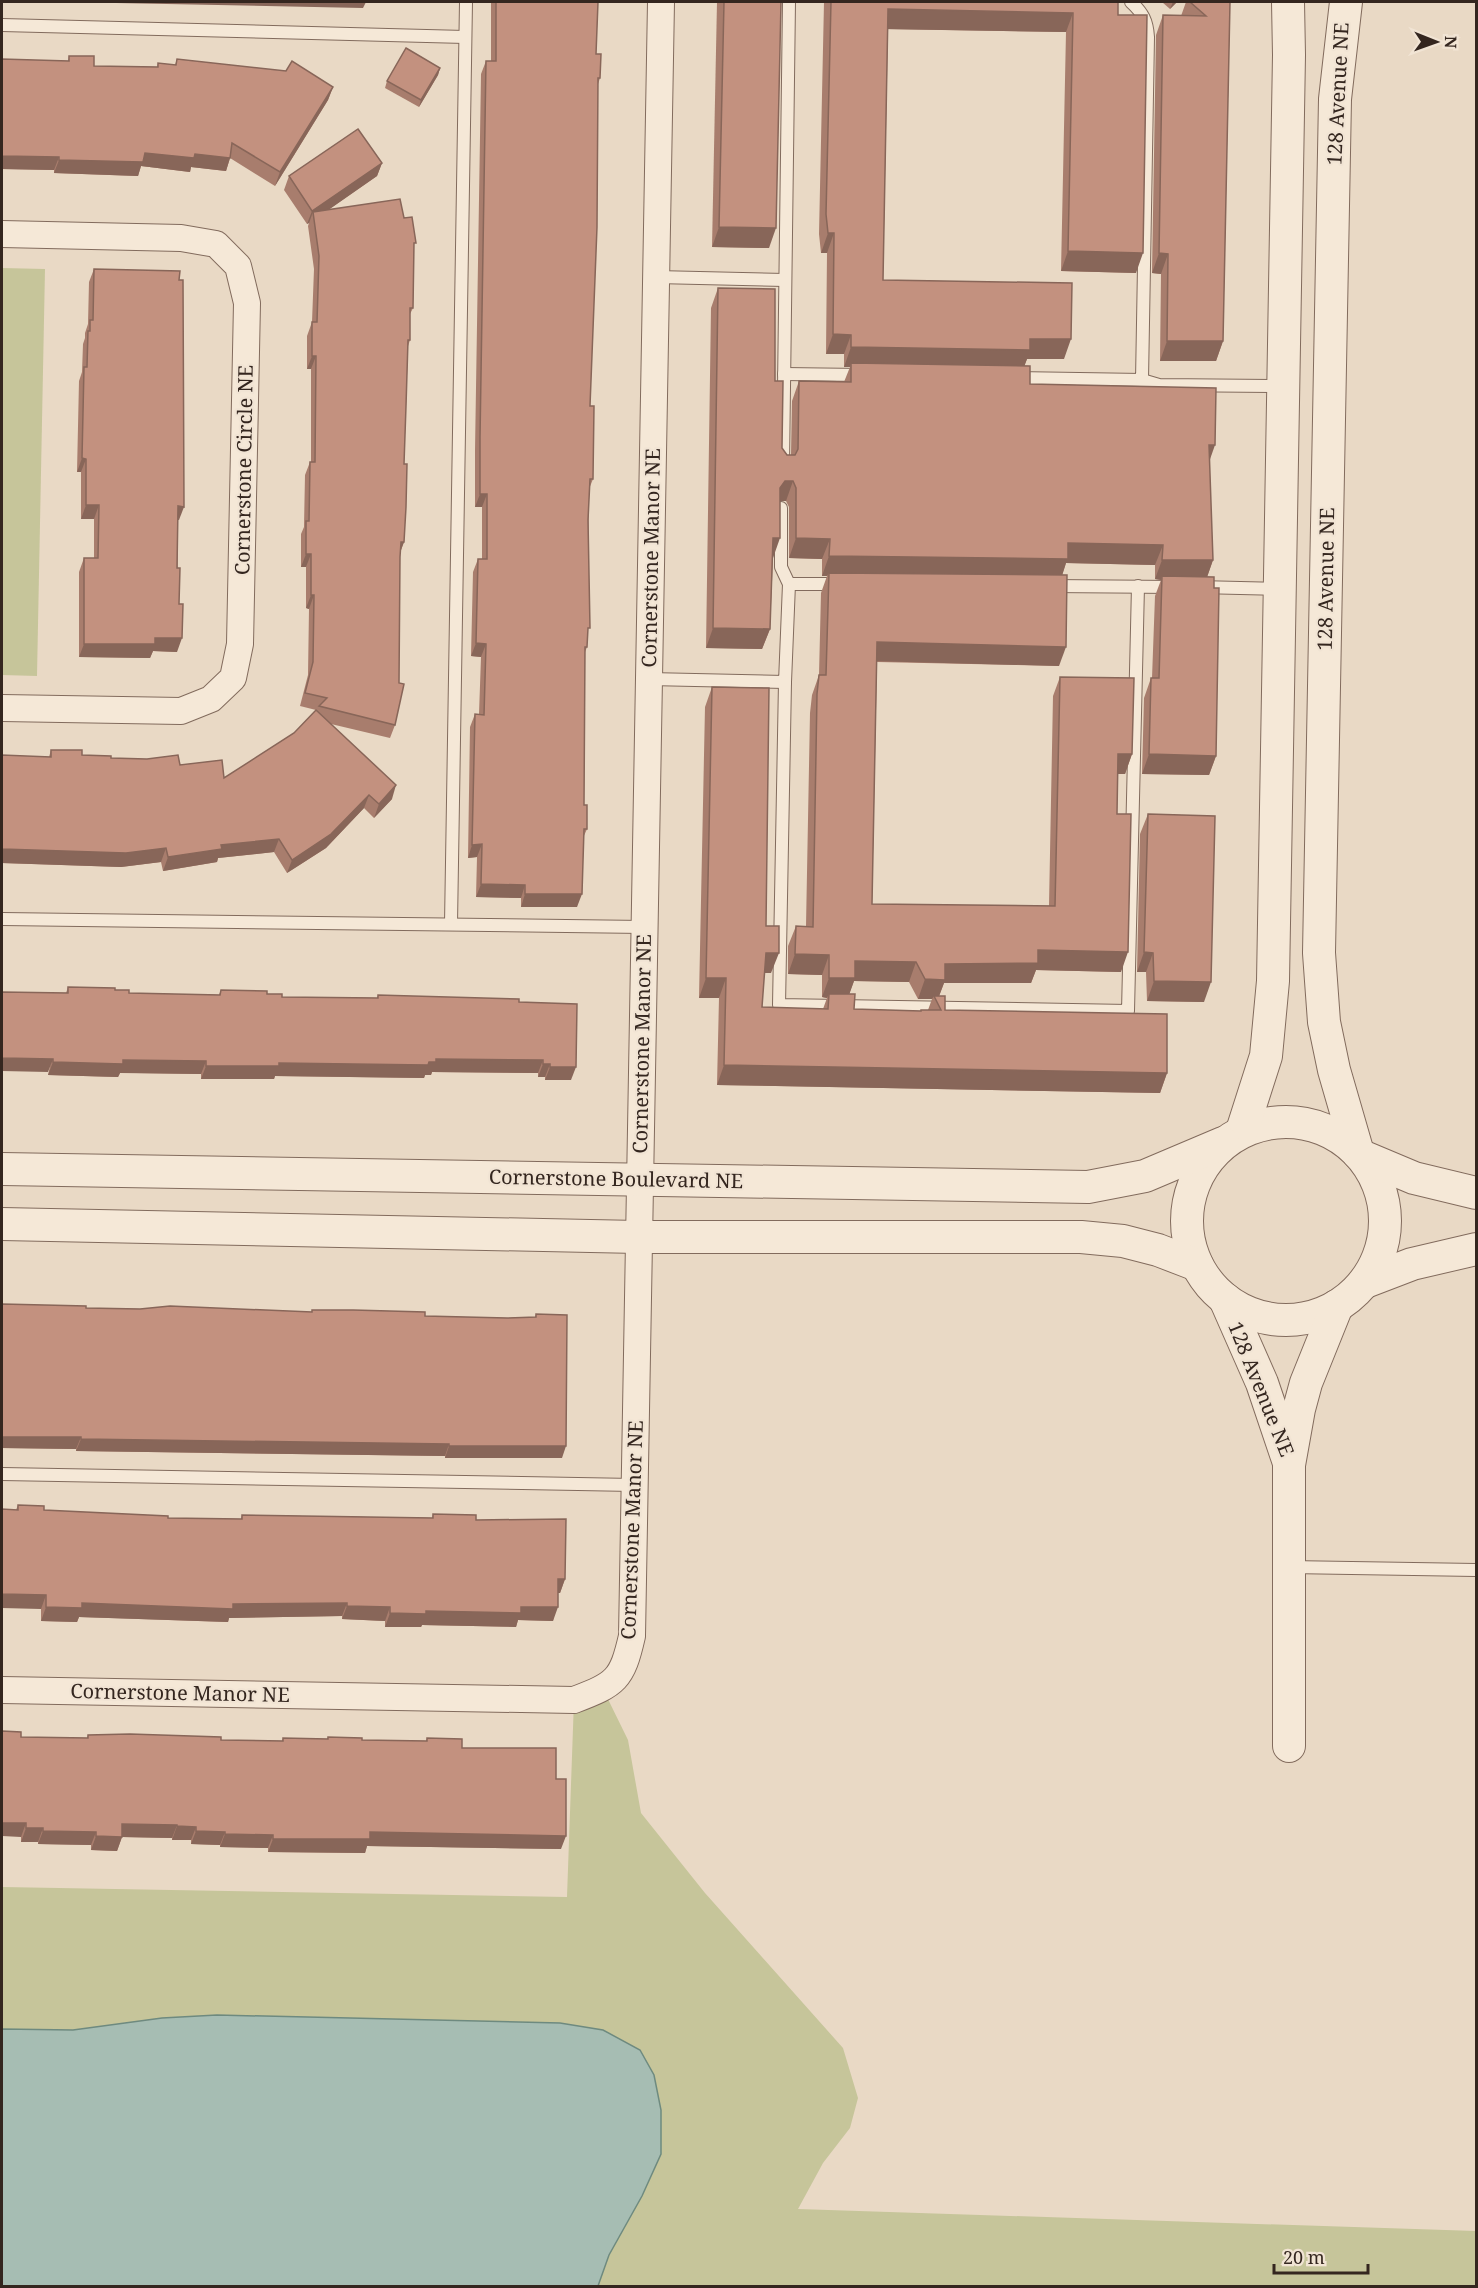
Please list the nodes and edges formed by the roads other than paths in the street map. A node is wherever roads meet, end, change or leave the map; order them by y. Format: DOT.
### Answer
graph roads {
  1 [pos="466,2"];
  2 [pos="661,2"];
  3 [pos="789,2"];
  4 [pos="1131,2"];
  5 [pos="1288,2"];
  6 [pos="1346,2"];
  7 [pos="2,25"];
  8 [pos="465,36"];
  9 [pos="2,234"];
  10 [pos="656,277"];
  11 [pos="785,280"];
  12 [pos="784,374"];
  13 [pos="880,376"];
  14 [pos="999,378"];
  15 [pos="1142,380"];
  16 [pos="1283,386"];
  17 [pos="783,468"];
  18 [pos="781,508"];
  19 [pos="789,584"];
  20 [pos="847,584"];
  21 [pos="1033,585"];
  22 [pos="1138,586"];
  23 [pos="1280,589"];
  24 [pos="649,680"];
  25 [pos="785,682"];
  26 [pos="2,708"];
  27 [pos="2,919"];
  28 [pos="451,924"];
  29 [pos="644,927"];
  30 [pos="1233,1137"];
  31 [pos="1361,1155"];
  32 [pos="2,1169"];
  33 [pos="640,1180"];
  34 [pos="1476,1193"];
  35 [pos="2,1224"];
  36 [pos="638,1237"];
  37 [pos="1476,1249"];
  38 [pos="1197,1265"];
  39 [pos="1365,1282"];
  40 [pos="1225,1299"];
  41 [pos="1337,1306"];
  42 [pos="1289,1465"];
  43 [pos="2,1474"];
  44 [pos="634,1485"];
  45 [pos="1287,1568"];
  46 [pos="1476,1570"];
  47 [pos="2,1690"];
  48 [pos="1288,1746"];
  1 -- 8 [label="lane"];
  2 -- 10 [label="street, Cornerstone Manor NE"];
  3 -- 11 [label="lane"];
  4 -- 15 [label="lane"];
  5 -- 16 [label="street"];
  6 -- 31 [label="street, 128 Avenue NE"];
  7 -- 8 [label="lane"];
  8 -- 28 [label="lane"];
  9 -- 26 [label="street, Cornerstone Circle NE"];
  10 -- 11 [label="lane"];
  10 -- 24 [label="street, Cornerstone Manor NE"];
  11 -- 12 [label="lane"];
  12 -- 13 [label="lane"];
  12 -- 17 [label="lane"];
  14 -- 15 [label="lane"];
  15 -- 16 [label="lane"];
  16 -- 23 [label="street"];
  18 -- 19 [label="lane"];
  19 -- 20 [label="lane"];
  19 -- 25 [label="lane"];
  21 -- 22 [label="lane"];
  22 -- 23 [label="lane"];
  22 -- 25 [label="lane"];
  23 -- 30 [label="street"];
  24 -- 25 [label="lane"];
  24 -- 29 [label="street, Cornerstone Manor NE"];
  27 -- 28 [label="lane"];
  28 -- 29 [label="lane"];
  29 -- 33 [label="street, Cornerstone Manor NE"];
  30 -- 31 [label="street"];
  30 -- 33 [label="street, Cornerstone Boulevard NE"];
  30 -- 38 [label="street"];
  31 -- 34 [label="street"];
  31 -- 39 [label="street"];
  32 -- 33 [label="street, Cornerstone Boulevard NE"];
  33 -- 36 [label="street, Cornerstone Manor NE"];
  35 -- 36 [label="street"];
  36 -- 38 [label="street"];
  36 -- 44 [label="street, Cornerstone Manor NE"];
  37 -- 39 [label="street"];
  38 -- 40 [label="street"];
  39 -- 41 [label="street"];
  40 -- 41 [label="street"];
  40 -- 42 [label="street, 128 Avenue NE"];
  41 -- 42 [label="street, 128 Avenue NE"];
  42 -- 45 [label="street"];
  43 -- 44 [label="lane"];
  44 -- 47 [label="street, Cornerstone Manor NE"];
  45 -- 46 [label="lane"];
  45 -- 48 [label="street"];
}
